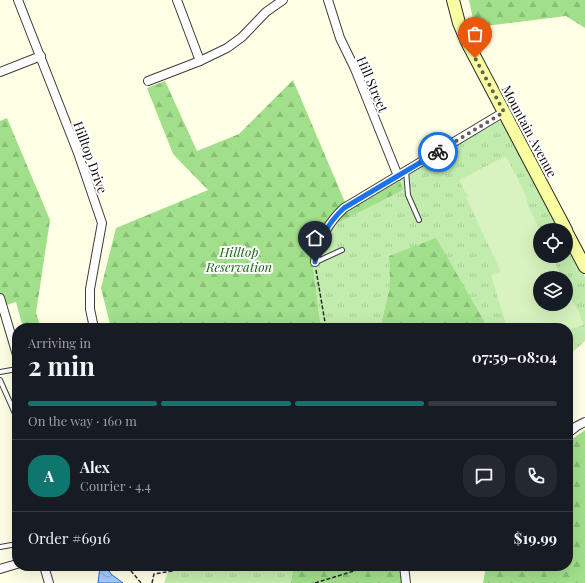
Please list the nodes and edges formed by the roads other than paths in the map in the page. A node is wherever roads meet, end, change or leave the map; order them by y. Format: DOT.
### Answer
graph roads {
  1 [pos="18,0"];
  2 [pos="177,0"];
  3 [pos="283,0"];
  4 [pos="328,0"];
  5 [pos="453,0"];
  6 [pos="41,56"];
  7 [pos="200,61"];
  8 [pos="0,72"];
  9 [pos="148,81"];
  10 [pos="504,112"];
  11 [pos="406,171"];
  12 [pos="398,176"];
  13 [pos="419,220"];
  14 [pos="562,223"];
  15 [pos="573,244"];
  16 [pos="342,250"];
  17 [pos="315,262"];
  18 [pos="585,267"];
  19 [pos="0,298"];
  20 [pos="3,322"];
  21 [pos="93,323"];
  22 [pos="12,343"];
  23 [pos="12,370"];
  24 [pos="0,372"];
  25 [pos="0,380"];
  26 [pos="12,407"];
  27 [pos="585,422"];
  28 [pos="573,429"];
  29 [pos="12,545"];
  30 [pos="0,547"];
  31 [pos="12,565"];
  32 [pos="0,569"];
  33 [pos="45,571"];
  34 [pos="405,571"];
  35 [pos="49,583"];
  36 [pos="406,583"];
  1 -- 6 [label="street, Hilltop Drive"];
  2 -- 7 [label="street"];
  3 -- 7 [label="street"];
  4 -- 12 [label="street, Hill Street"];
  5 -- 10 [label="street, Mountain Avenue"];
  6 -- 8 [label="street"];
  6 -- 21 [label="street, Hilltop Drive"];
  7 -- 9 [label="street"];
  10 -- 11 [label="street"];
  10 -- 14 [label="street, Mountain Avenue"];
  11 -- 12 [label="street"];
  11 -- 13 [label="lane"];
  12 -- 17 [label="street"];
  15 -- 18 [label="street, Mountain Avenue"];
  16 -- 17 [label="lane"];
  19 -- 20 [label="street"];
  20 -- 22 [label="street"];
  23 -- 24 [label="lane"];
  25 -- 26 [label="lane"];
  27 -- 28 [label="street"];
  29 -- 30 [label="lane"];
  31 -- 32 [label="street"];
  33 -- 35 [label="street"];
  34 -- 36 [label="street"];
}
